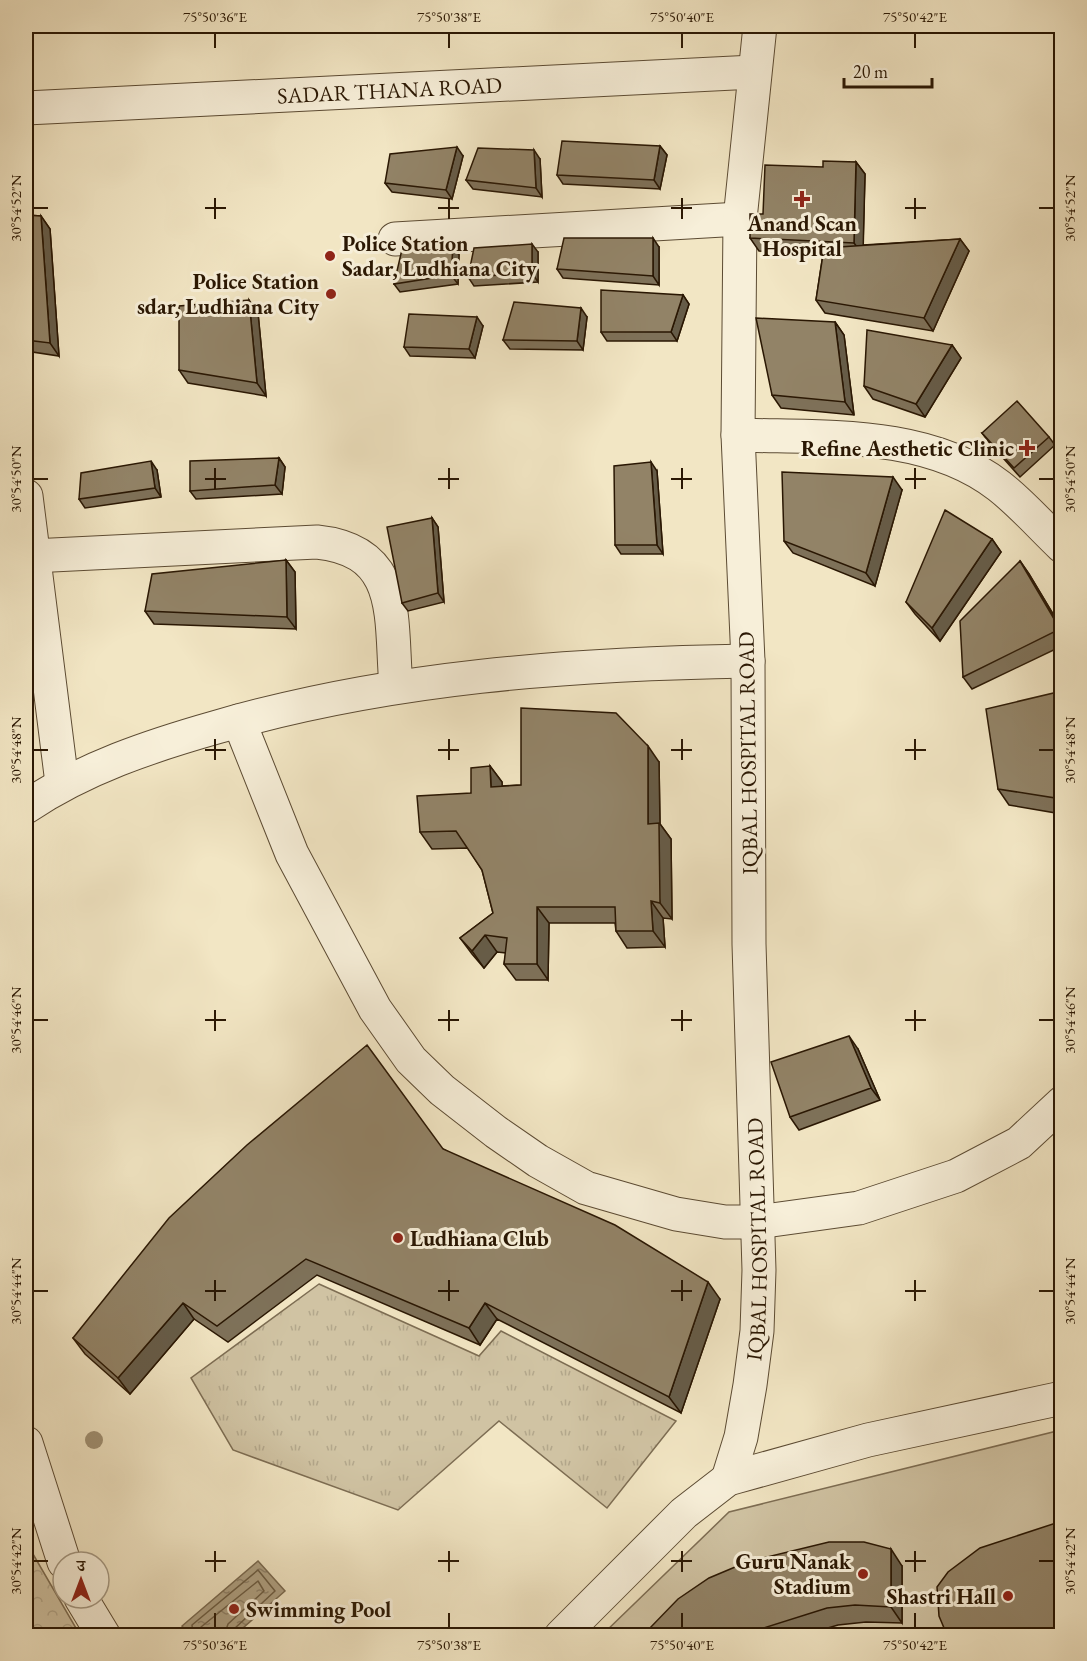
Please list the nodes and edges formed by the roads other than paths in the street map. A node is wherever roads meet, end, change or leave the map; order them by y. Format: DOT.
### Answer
graph roads {
  1 [pos="760,26"];
  2 [pos="754,72"];
  3 [pos="26,108"];
  4 [pos="740,219"];
  5 [pos="394,239"];
  6 [pos="738,435"];
  7 [pos="26,496"];
  8 [pos="1062,546"];
  9 [pos="33,556"];
  10 [pos="748,661"];
  11 [pos="396,686"];
  12 [pos="239,721"];
  13 [pos="62,783"];
  14 [pos="26,807"];
  15 [pos="1062,1103"];
  16 [pos="757,1222"];
  17 [pos="1062,1398"];
  18 [pos="26,1443"];
  19 [pos="728,1479"];
  20 [pos="60,1550"];
  21 [pos="88,1610"];
  22 [pos="104,1635"];
  23 [pos="561,1635"];
  1 -- 2 [label="street, IQBAL HOSPITAL ROAD"];
  2 -- 3 [label="street, SADAR THANA ROAD"];
  2 -- 4 [label="street, IQBAL HOSPITAL ROAD"];
  4 -- 5 [label="street"];
  4 -- 6 [label="street, IQBAL HOSPITAL ROAD"];
  6 -- 8 [label="street"];
  6 -- 10 [label="street, IQBAL HOSPITAL ROAD"];
  7 -- 9 [label="street"];
  9 -- 11 [label="street"];
  9 -- 13 [label="street"];
  10 -- 11 [label="street"];
  10 -- 16 [label="street, IQBAL HOSPITAL ROAD"];
  11 -- 12 [label="street"];
  12 -- 13 [label="street"];
  12 -- 16 [label="street"];
  13 -- 14 [label="street"];
  15 -- 16 [label="street"];
  16 -- 19 [label="street, IQBAL HOSPITAL ROAD"];
  17 -- 19 [label="street"];
  18 -- 20 [label="street"];
  19 -- 23 [label="street"];
  21 -- 22 [label="street"];
}
